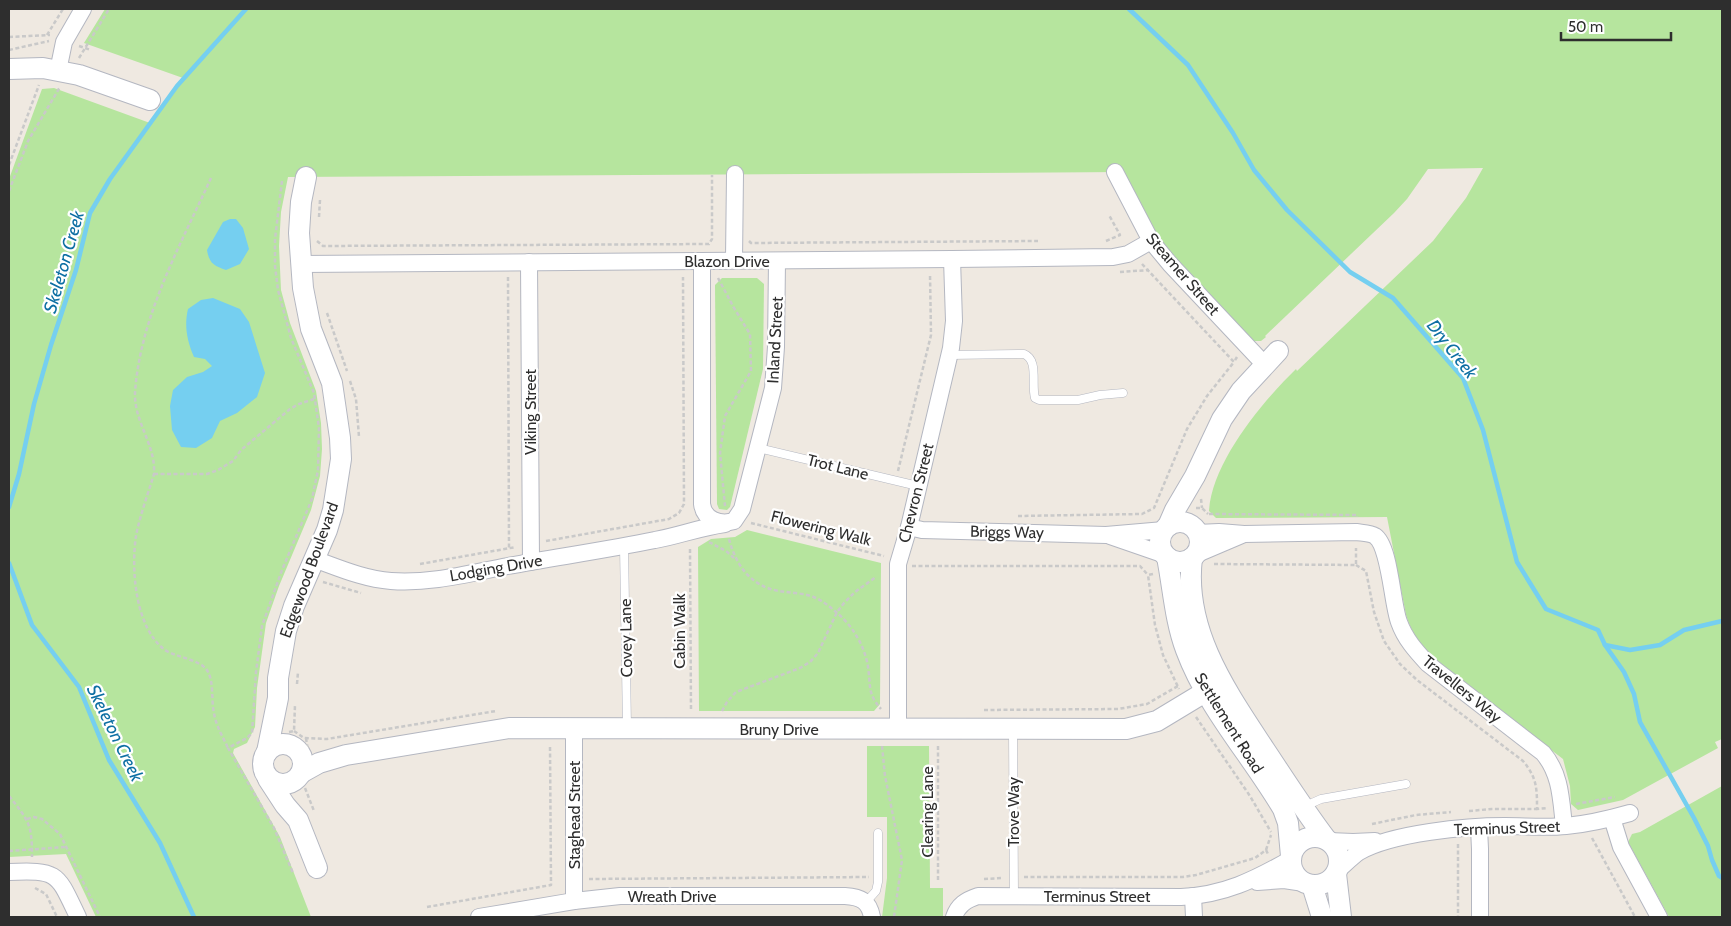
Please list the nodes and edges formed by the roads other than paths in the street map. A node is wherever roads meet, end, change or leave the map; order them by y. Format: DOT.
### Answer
graph roads {
  1 [pos="83,9"];
  2 [pos="9,69"];
  3 [pos="63,72"];
  4 [pos="150,100"];
  5 [pos="1115,172"];
  6 [pos="735,174"];
  7 [pos="306,177"];
  8 [pos="1151,241"];
  9 [pos="952,259"];
  10 [pos="734,260"];
  11 [pos="709,261"];
  12 [pos="777,261"];
  13 [pos="529,262"];
  14 [pos="300,264"];
  15 [pos="949,355"];
  16 [pos="1271,358"];
  17 [pos="1123,393"];
  18 [pos="758,448"];
  19 [pos="1195,476"];
  20 [pos="918,486"];
  21 [pos="717,519"];
  22 [pos="909,527"];
  23 [pos="1166,528"];
  24 [pos="1196,531"];
  25 [pos="1244,534"];
  26 [pos="680,535"];
  27 [pos="1106,535"];
  28 [pos="624,546"];
  29 [pos="1166,556"];
  30 [pos="1194,556"];
  31 [pos="321,562"];
  32 [pos="532,562"];
  33 [pos="1205,692"];
  34 [pos="890,728"];
  35 [pos="1013,728"];
  36 [pos="574,729"];
  37 [pos="627,729"];
  38 [pos="278,741"];
  39 [pos="346,755"];
  40 [pos="300,775"];
  41 [pos="268,779"];
  42 [pos="1406,784"];
  43 [pos="1302,807"];
  44 [pos="1630,813"];
  45 [pos="1612,818"];
  46 [pos="298,820"];
  47 [pos="1564,826"];
  48 [pos="1479,828"];
  49 [pos="878,834"];
  50 [pos="1327,840"];
  51 [pos="1384,842"];
  52 [pos="1286,861"];
  53 [pos="317,868"];
  54 [pos="9,872"];
  55 [pos="1337,872"];
  56 [pos="1248,882"];
  57 [pos="1308,884"];
  58 [pos="1014,896"];
  59 [pos="1194,896"];
  60 [pos="574,901"];
  61 [pos="866,902"];
  62 [pos="78,917"];
  63 [pos="479,917"];
  64 [pos="872,917"];
  65 [pos="954,917"];
  66 [pos="1194,917"];
  67 [pos="1322,917"];
  68 [pos="1341,917"];
  69 [pos="1480,917"];
  70 [pos="1659,917"];
  1 -- 3 [label="street"];
  2 -- 3 [label="street"];
  3 -- 4 [label="street"];
  5 -- 8 [label="street, Steamer Street"];
  6 -- 10 [label="street"];
  7 -- 14 [label="street, Edgewood Boulevard"];
  8 -- 9 [label="street, Blazon Drive"];
  8 -- 16 [label="street, Steamer Street"];
  9 -- 12 [label="street, Blazon Drive"];
  9 -- 15 [label="street, Chevron Street"];
  10 -- 11 [label="street, Blazon Drive"];
  10 -- 12 [label="street, Blazon Drive"];
  11 -- 13 [label="street, Blazon Drive"];
  11 -- 21 [label="street"];
  12 -- 18 [label="street, Inland Street"];
  13 -- 14 [label="street, Blazon Drive"];
  13 -- 32 [label="street, Viking Street"];
  14 -- 31 [label="street, Edgewood Boulevard"];
  15 -- 17 [label="lane"];
  15 -- 20 [label="street, Chevron Street"];
  16 -- 19 [label="street"];
  18 -- 20 [label="lane, Trot Lane"];
  18 -- 21 [label="street, Inland Street"];
  19 -- 23 [label="street"];
  19 -- 24 [label="street"];
  20 -- 22 [label="street, Chevron Street"];
  21 -- 26 [label="street, Lodging Drive"];
  21 -- 26 [label="street"];
  22 -- 27 [label="street, Briggs Way"];
  22 -- 34 [label="street, Chevron Street"];
  23 -- 24 [label="street"];
  23 -- 27 [label="street, Briggs Way"];
  23 -- 29 [label="street"];
  24 -- 25 [label="street"];
  24 -- 30 [label="street"];
  25 -- 30 [label="street"];
  25 -- 47 [label="street, Travellers Way"];
  26 -- 28 [label="street, Lodging Drive"];
  27 -- 29 [label="street, Briggs Way"];
  28 -- 32 [label="street, Lodging Drive"];
  28 -- 37 [label="lane, Covey Lane"];
  29 -- 30 [label="street"];
  29 -- 33 [label="street, Settlement Road"];
  30 -- 43 [label="street, Settlement Road"];
  31 -- 32 [label="street, Lodging Drive"];
  31 -- 38 [label="street, Edgewood Boulevard"];
  33 -- 35 [label="street, Bruny Drive"];
  33 -- 52 [label="street, Settlement Road"];
  34 -- 35 [label="street, Bruny Drive"];
  34 -- 37 [label="street, Bruny Drive"];
  35 -- 58 [label="lane, Trove Way"];
  36 -- 37 [label="street, Bruny Drive"];
  36 -- 39 [label="street, Bruny Drive"];
  36 -- 60 [label="street, Staghead Street"];
  38 -- 39 [label="street, Bruny Drive"];
  38 -- 40 [label="street"];
  38 -- 41 [label="street"];
  39 -- 40 [label="street, Bruny Drive"];
  40 -- 41 [label="street"];
  40 -- 46 [label="street"];
  41 -- 46 [label="street"];
  42 -- 43 [label="lane"];
  43 -- 50 [label="street, Settlement Road"];
  44 -- 45 [label="street, Terminus Street"];
  45 -- 47 [label="street, Terminus Street"];
  45 -- 70 [label="street"];
  46 -- 53 [label="street"];
  47 -- 48 [label="street, Terminus Street"];
  48 -- 51 [label="street, Terminus Street"];
  48 -- 69 [label="street"];
  49 -- 61 [label="lane"];
  50 -- 51 [label="street, Terminus Street"];
  50 -- 52 [label="street"];
  50 -- 55 [label="street"];
  51 -- 55 [label="street, Terminus Street"];
  52 -- 56 [label="street, Terminus Street"];
  52 -- 57 [label="street"];
  54 -- 62 [label="street"];
  55 -- 57 [label="street"];
  55 -- 68 [label="street"];
  56 -- 57 [label="street, Terminus Street"];
  56 -- 59 [label="street, Terminus Street"];
  57 -- 67 [label="street"];
  58 -- 59 [label="street, Terminus Street"];
  58 -- 65 [label="street, Terminus Street"];
  59 -- 66 [label="street"];
  60 -- 61 [label="street, Wreath Drive"];
  60 -- 63 [label="street, Wreath Drive"];
  61 -- 64 [label="street"];
}
